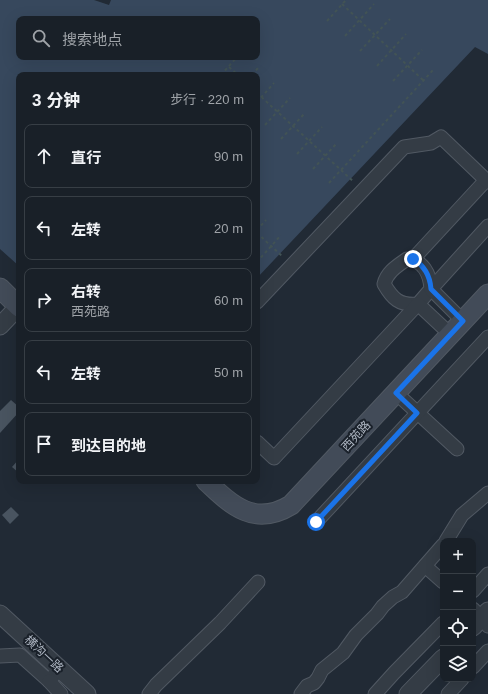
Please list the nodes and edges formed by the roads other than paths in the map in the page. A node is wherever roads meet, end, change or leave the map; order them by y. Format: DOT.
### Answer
graph roads {
  1 [pos="487,181"];
  2 [pos="488,226"];
  3 [pos="413,259"];
  4 [pos="0,288"];
  5 [pos="431,289"];
  6 [pos="488,294"];
  7 [pos="260,299"];
  8 [pos="16,304"];
  9 [pos="418,304"];
  10 [pos="16,310"];
  11 [pos="463,321"];
  12 [pos="0,326"];
  13 [pos="450,334"];
  14 [pos="488,337"];
  15 [pos="396,393"];
  16 [pos="417,413"];
  17 [pos="260,445"];
  18 [pos="457,449"];
  19 [pos="209,484"];
  20 [pos="488,493"];
  21 [pos="316,522"];
  22 [pos="448,538"];
  23 [pos="440,549"];
  24 [pos="426,566"];
  25 [pos="488,574"];
  26 [pos="440,579"];
  27 [pos="258,582"];
  28 [pos="476,587"];
  29 [pos="0,614"];
  30 [pos="440,626"];
  31 [pos="488,651"];
  32 [pos="0,656"];
  33 [pos="440,661"];
  34 [pos="476,664"];
  35 [pos="60,668"];
  36 [pos="49,681"];
  37 [pos="459,682"];
  38 [pos="61,694"];
  39 [pos="87,694"];
  40 [pos="150,694"];
  41 [pos="300,694"];
  42 [pos="375,694"];
  43 [pos="408,694"];
  44 [pos="448,694"];
  1 -- 3 [label="street"];
  1 -- 7 [label="street"];
  2 -- 5 [label="street"];
  3 -- 5 [label="street"];
  3 -- 9 [label="street"];
  4 -- 8 [label="main road"];
  5 -- 9 [label="street"];
  5 -- 11 [label="street"];
  6 -- 11 [label="main road, 西苑路"];
  9 -- 13 [label="street"];
  9 -- 17 [label="street"];
  10 -- 12 [label="street"];
  11 -- 13 [label="main road, 西苑路"];
  13 -- 15 [label="main road, 西苑路"];
  14 -- 16 [label="street"];
  15 -- 16 [label="street"];
  15 -- 19 [label="main road, 西苑路"];
  16 -- 18 [label="street"];
  16 -- 21 [label="street"];
  20 -- 22 [label="street"];
  23 -- 24 [label="street"];
  24 -- 26 [label="street"];
  24 -- 41 [label="street"];
  25 -- 28 [label="street"];
  27 -- 40 [label="street"];
  29 -- 35 [label="street, 横沟一路"];
  30 -- 42 [label="street"];
  31 -- 34 [label="street"];
  32 -- 36 [label="street"];
  33 -- 43 [label="street"];
  35 -- 36 [label="street"];
  35 -- 39 [label="street, 横沟一路"];
  36 -- 38 [label="street"];
  37 -- 44 [label="street"];
}
